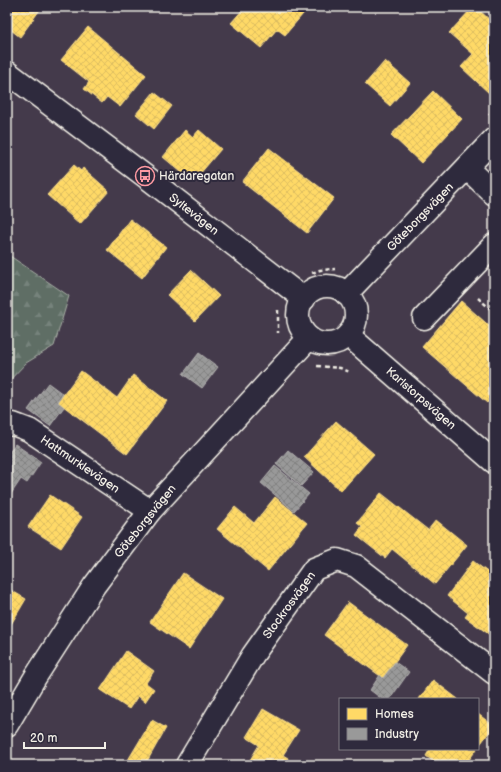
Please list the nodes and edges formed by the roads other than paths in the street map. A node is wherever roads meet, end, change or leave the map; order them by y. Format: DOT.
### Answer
graph roads {
  1 [pos="7,72"];
  2 [pos="494,139"];
  3 [pos="467,168"];
  4 [pos="494,194"];
  5 [pos="493,249"];
  6 [pos="346,294"];
  7 [pos="304,298"];
  8 [pos="424,318"];
  9 [pos="348,335"];
  10 [pos="309,338"];
  11 [pos="7,425"];
  12 [pos="494,462"];
  13 [pos="150,511"];
  14 [pos="494,673"];
  15 [pos="7,725"];
  16 [pos="187,765"];
  1 -- 7 [label="street, Syltevägen"];
  2 -- 3 [label="street, Göteborgsvägen"];
  3 -- 4 [label="street"];
  3 -- 6 [label="street, Göteborgsvägen"];
  5 -- 8 [label="street"];
  6 -- 7 [label="street"];
  6 -- 9 [label="street"];
  7 -- 10 [label="street"];
  9 -- 10 [label="street"];
  9 -- 12 [label="street, Karlstorpsvägen"];
  10 -- 13 [label="street, Göteborgsvägen"];
  11 -- 13 [label="street, Hattmurklevägen"];
  13 -- 15 [label="street, Göteborgsvägen"];
  14 -- 16 [label="street, Stockrosvägen"];
}
